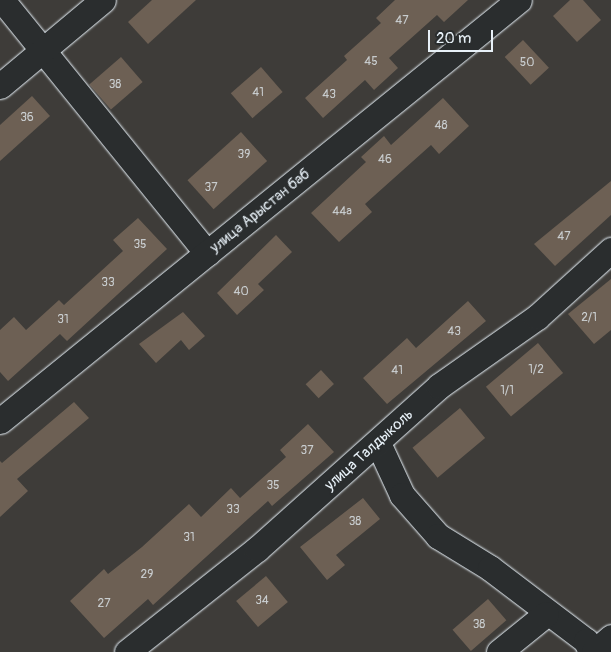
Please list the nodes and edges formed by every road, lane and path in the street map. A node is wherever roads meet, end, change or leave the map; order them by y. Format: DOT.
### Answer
graph roads {
  1 [pos="2,0"];
  2 [pos="103,0"];
  3 [pos="519,0"];
  4 [pos="43,51"];
  5 [pos="0,86"];
  6 [pos="611,250"];
  7 [pos="207,253"];
  8 [pos="0,421"];
  9 [pos="378,443"];
  10 [pos="546,614"];
  11 [pos="611,637"];
  12 [pos="127,652"];
  13 [pos="498,652"];
  14 [pos="593,652"];
  1 -- 4 [label="street"];
  2 -- 4 [label="street"];
  3 -- 7 [label="street, улица Арыстан баб"];
  4 -- 5 [label="street"];
  4 -- 7 [label="street"];
  6 -- 9 [label="street, улица Талдыколь"];
  7 -- 8 [label="street, улица Арыстан баб"];
  9 -- 10 [label="street"];
  9 -- 12 [label="street, улица Талдыколь"];
  10 -- 13 [label="street"];
  10 -- 14 [label="street"];
  11 -- 14 [label="street"];
}
